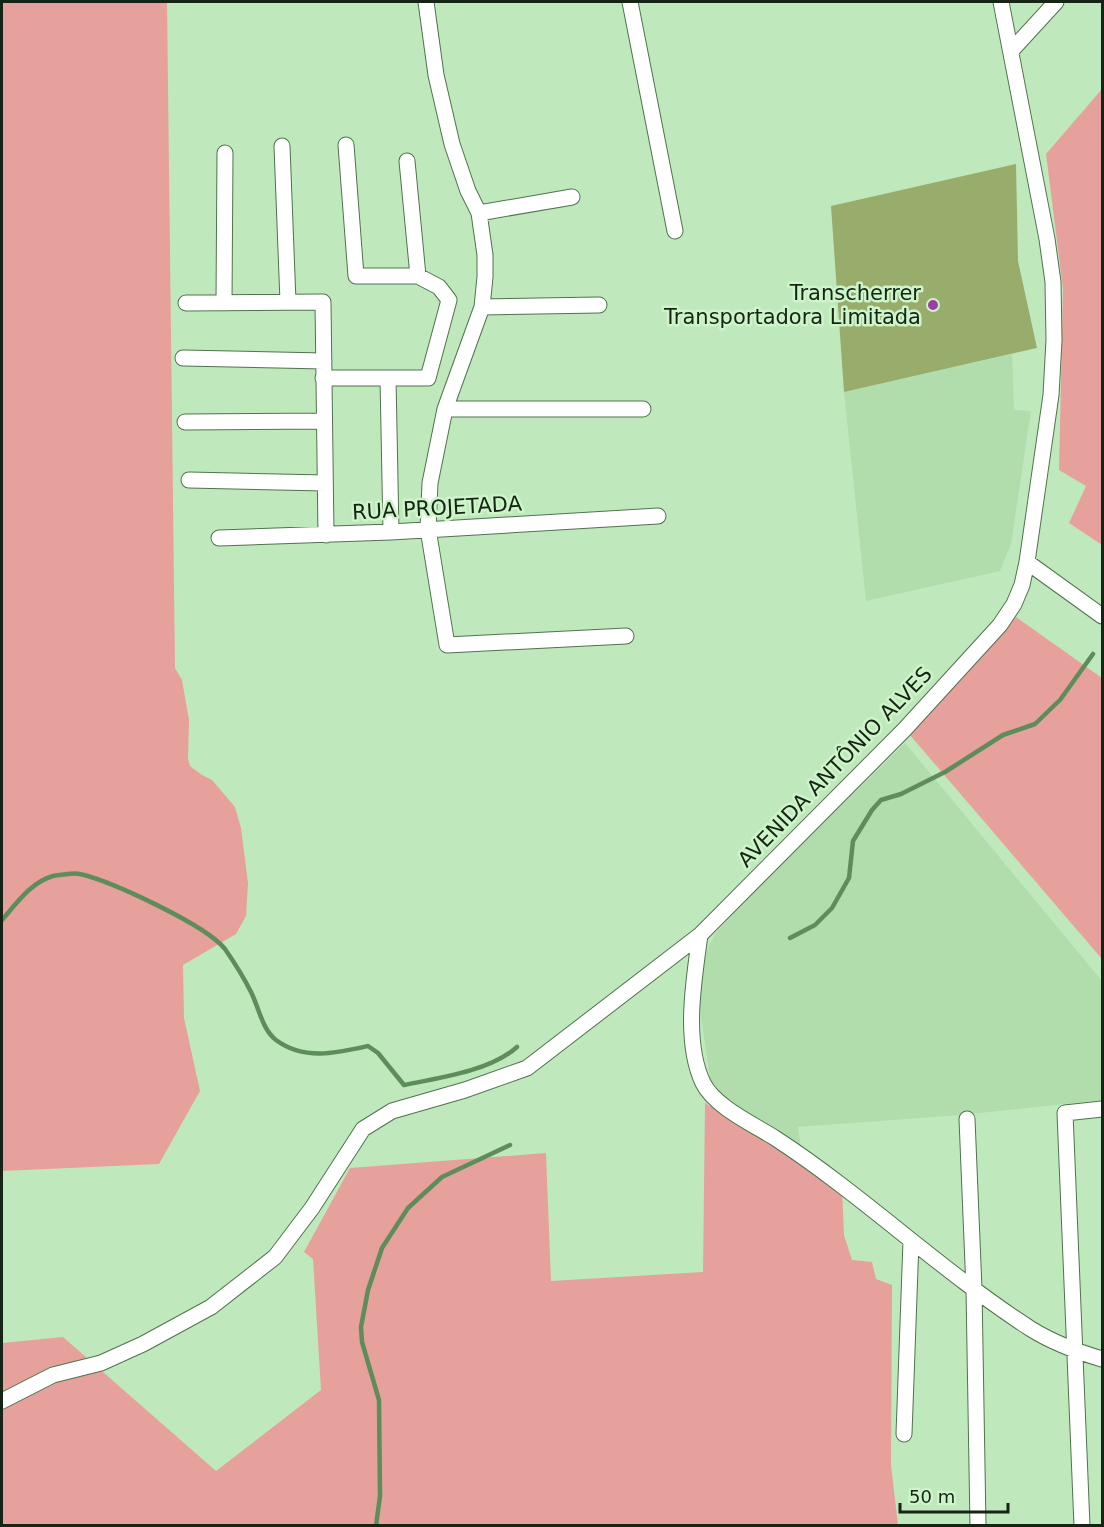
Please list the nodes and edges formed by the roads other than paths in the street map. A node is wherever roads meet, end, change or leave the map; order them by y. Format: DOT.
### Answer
graph roads {
  1 [pos="426,2"];
  2 [pos="630,2"];
  3 [pos="1001,2"];
  4 [pos="1056,2"];
  5 [pos="1012,50"];
  6 [pos="346,144"];
  7 [pos="282,146"];
  8 [pos="225,153"];
  9 [pos="407,160"];
  10 [pos="572,197"];
  11 [pos="479,213"];
  12 [pos="675,231"];
  13 [pos="418,276"];
  14 [pos="288,302"];
  15 [pos="186,303"];
  16 [pos="224,303"];
  17 [pos="599,305"];
  18 [pos="482,307"];
  19 [pos="183,358"];
  20 [pos="324,361"];
  21 [pos="324,378"];
  22 [pos="388,378"];
  23 [pos="445,409"];
  24 [pos="643,409"];
  25 [pos="324,421"];
  26 [pos="185,422"];
  27 [pos="189,480"];
  28 [pos="325,483"];
  29 [pos="658,516"];
  30 [pos="428,530"];
  31 [pos="391,532"];
  32 [pos="326,535"];
  33 [pos="219,538"];
  34 [pos="1027,562"];
  35 [pos="1102,616"];
  36 [pos="626,636"];
  37 [pos="700,935"];
  38 [pos="1102,1109"];
  39 [pos="967,1119"];
  40 [pos="911,1241"];
  41 [pos="974,1289"];
  42 [pos="1076,1349"];
  43 [pos="1102,1359"];
  44 [pos="2,1401"];
  45 [pos="904,1434"];
  46 [pos="978,1526"];
  47 [pos="1082,1526"];
  1 -- 11 [label="street"];
  2 -- 12 [label="street"];
  3 -- 5 [label="street, AVENIDA ANTÔNIO ALVES"];
  4 -- 5 [label="street"];
  5 -- 34 [label="street, AVENIDA ANTÔNIO ALVES"];
  6 -- 13 [label="street"];
  7 -- 14 [label="street"];
  8 -- 16 [label="street"];
  9 -- 13 [label="street"];
  10 -- 11 [label="street"];
  11 -- 18 [label="street"];
  13 -- 22 [label="street"];
  14 -- 16 [label="street"];
  14 -- 20 [label="street"];
  15 -- 16 [label="street"];
  17 -- 18 [label="street"];
  18 -- 23 [label="street"];
  19 -- 20 [label="street"];
  20 -- 21 [label="street"];
  21 -- 22 [label="street"];
  21 -- 25 [label="street"];
  22 -- 31 [label="street"];
  23 -- 24 [label="street"];
  23 -- 30 [label="street"];
  25 -- 26 [label="street"];
  25 -- 28 [label="street"];
  27 -- 28 [label="street"];
  28 -- 32 [label="street"];
  29 -- 30 [label="street, RUA PROJETADA"];
  30 -- 31 [label="street, RUA PROJETADA"];
  30 -- 36 [label="street"];
  31 -- 32 [label="street, RUA PROJETADA"];
  32 -- 33 [label="street, RUA PROJETADA"];
  34 -- 35 [label="street"];
  34 -- 37 [label="street, AVENIDA ANTÔNIO ALVES"];
  37 -- 40 [label="street"];
  37 -- 44 [label="street, AVENIDA ANTÔNIO ALVES"];
  38 -- 42 [label="street"];
  39 -- 41 [label="street"];
  40 -- 41 [label="street"];
  40 -- 45 [label="street"];
  41 -- 42 [label="street"];
  41 -- 46 [label="street"];
  42 -- 43 [label="street"];
  42 -- 47 [label="street"];
}
